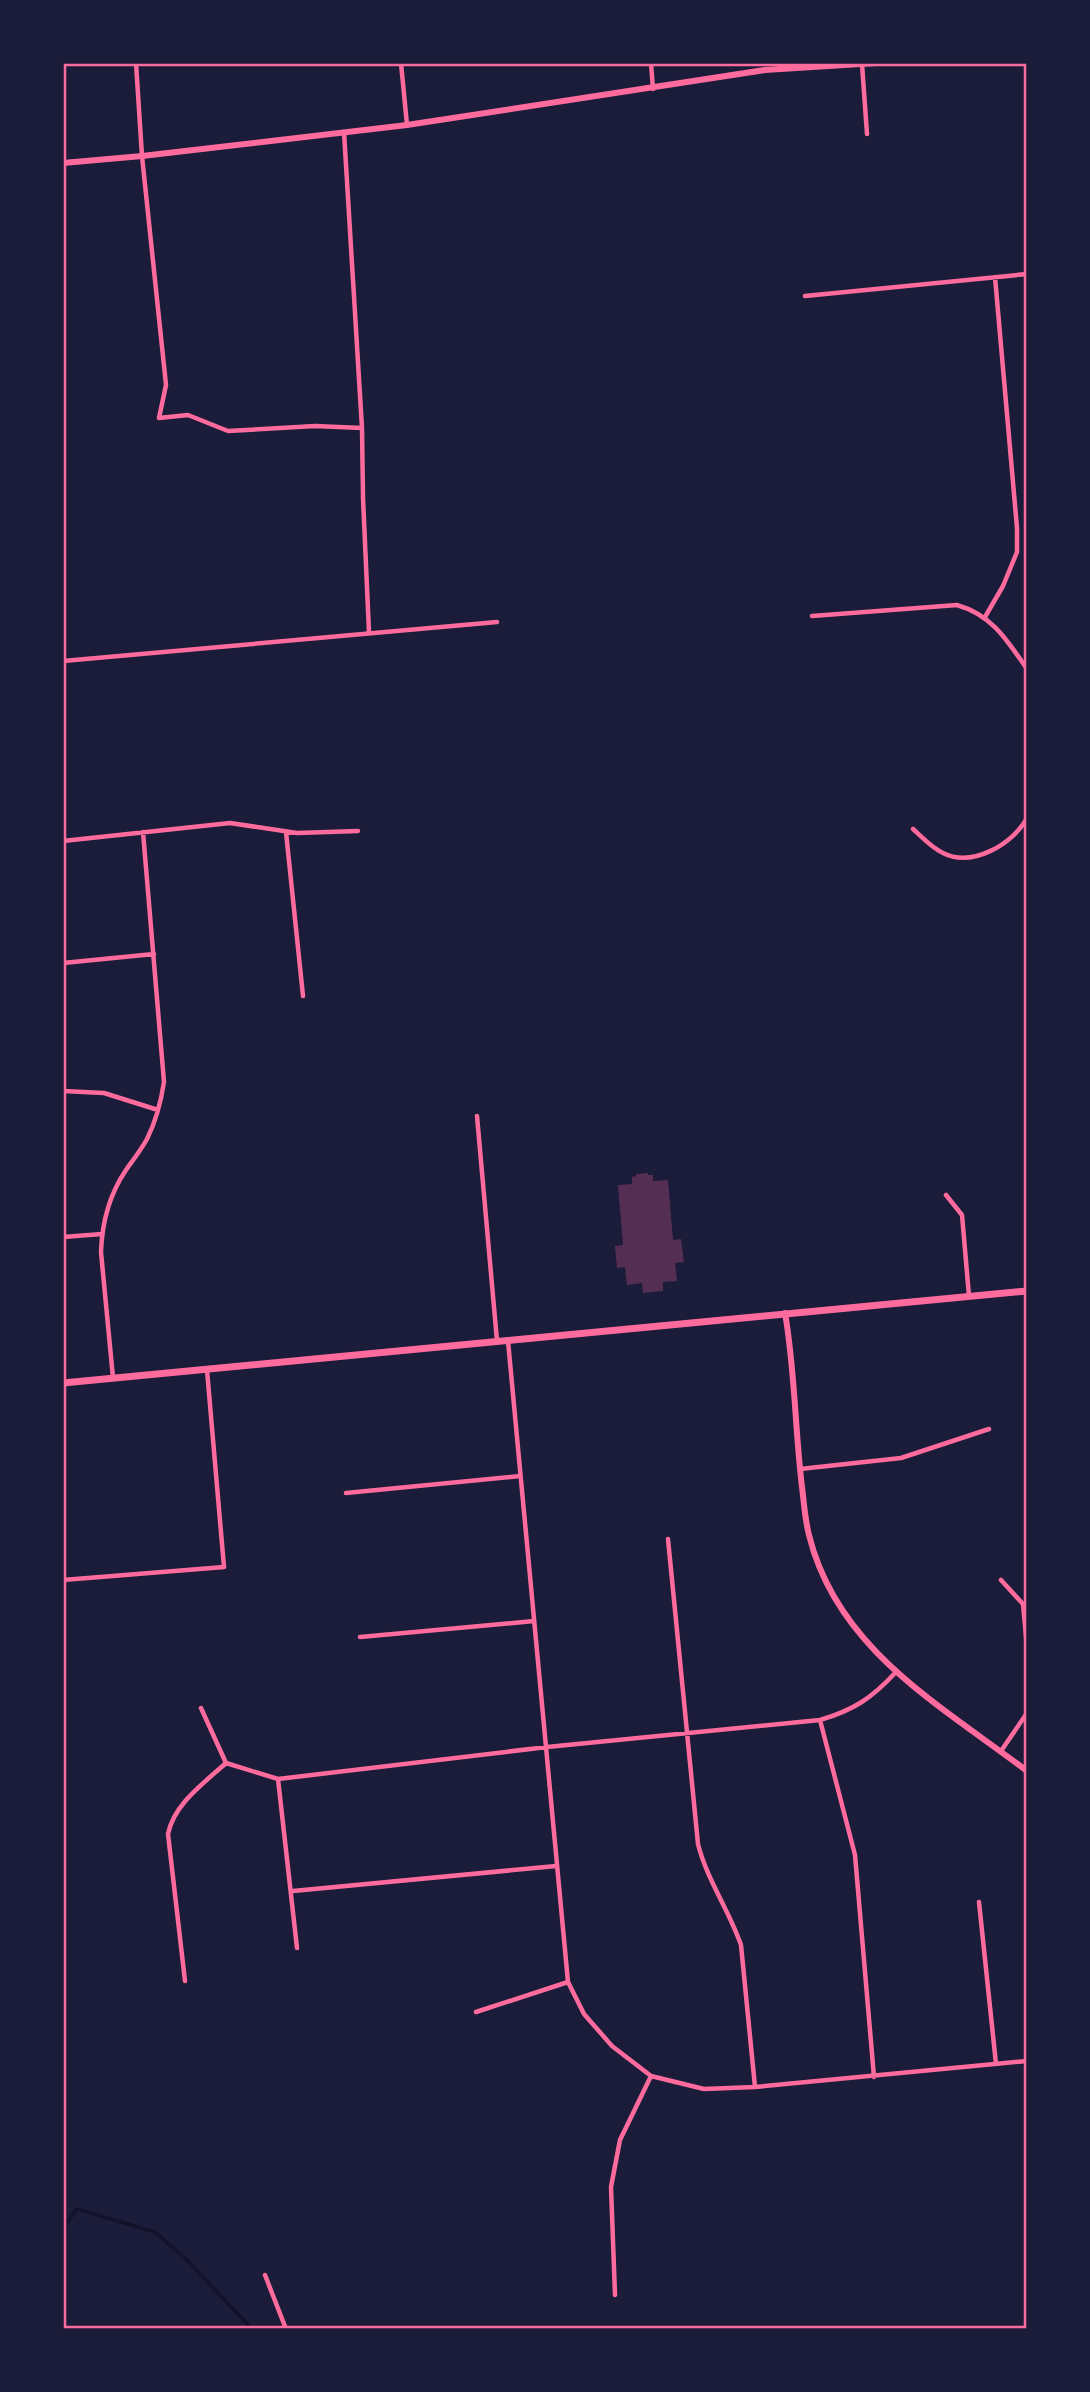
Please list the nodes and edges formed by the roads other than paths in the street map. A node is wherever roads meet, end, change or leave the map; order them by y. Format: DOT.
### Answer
graph roads {
  1 [pos="136,63"];
  2 [pos="401,63"];
  3 [pos="651,63"];
  4 [pos="876,63"];
  5 [pos="862,64"];
  6 [pos="653,89"];
  7 [pos="407,125"];
  8 [pos="344,132"];
  9 [pos="867,134"];
  10 [pos="142,156"];
  11 [pos="63,163"];
  12 [pos="1027,274"];
  13 [pos="995,277"];
  14 [pos="805,296"];
  15 [pos="362,428"];
  16 [pos="812,616"];
  17 [pos="985,617"];
  18 [pos="497,622"];
  19 [pos="369,632"];
  20 [pos="63,661"];
  21 [pos="1027,669"];
  22 [pos="1027,818"];
  23 [pos="913,829"];
  24 [pos="358,831"];
  25 [pos="143,832"];
  26 [pos="286,832"];
  27 [pos="63,841"];
  28 [pos="154,954"];
  29 [pos="63,963"];
  30 [pos="303,996"];
  31 [pos="63,1091"];
  32 [pos="158,1110"];
  33 [pos="477,1115"];
  34 [pos="946,1195"];
  35 [pos="102,1234"];
  36 [pos="63,1237"];
  37 [pos="1027,1291"];
  38 [pos="970,1296"];
  39 [pos="785,1313"];
  40 [pos="508,1340"];
  41 [pos="497,1342"];
  42 [pos="207,1369"];
  43 [pos="113,1378"];
  44 [pos="63,1383"];
  45 [pos="989,1429"];
  46 [pos="800,1469"];
  47 [pos="520,1476"];
  48 [pos="345,1493"];
  49 [pos="668,1539"];
  50 [pos="63,1580"];
  51 [pos="1001,1580"];
  52 [pos="534,1621"];
  53 [pos="360,1637"];
  54 [pos="1027,1647"];
  55 [pos="896,1672"];
  56 [pos="201,1708"];
  57 [pos="1027,1713"];
  58 [pos="820,1720"];
  59 [pos="688,1733"];
  60 [pos="547,1747"];
  61 [pos="1001,1751"];
  62 [pos="226,1763"];
  63 [pos="1027,1771"];
  64 [pos="278,1779"];
  65 [pos="556,1866"];
  66 [pos="293,1891"];
  67 [pos="979,1902"];
  68 [pos="298,1948"];
  69 [pos="185,1981"];
  70 [pos="568,1982"];
  71 [pos="476,2012"];
  72 [pos="1027,2061"];
  73 [pos="996,2064"];
  74 [pos="651,2076"];
  75 [pos="874,2077"];
  76 [pos="755,2087"];
  77 [pos="265,2275"];
  78 [pos="615,2295"];
  79 [pos="286,2329"];
  1 -- 10 [label="street"];
  2 -- 7 [label="street"];
  3 -- 6 [label="street"];
  4 -- 5 [label="street"];
  5 -- 6 [label="street"];
  5 -- 9 [label="street"];
  6 -- 7 [label="street"];
  7 -- 8 [label="street"];
  8 -- 10 [label="street"];
  8 -- 15 [label="street"];
  10 -- 11 [label="street"];
  10 -- 15 [label="street"];
  12 -- 13 [label="street"];
  13 -- 14 [label="street"];
  13 -- 17 [label="street"];
  15 -- 19 [label="street"];
  16 -- 17 [label="street"];
  17 -- 21 [label="street"];
  18 -- 19 [label="street"];
  19 -- 20 [label="street"];
  22 -- 23 [label="street"];
  24 -- 26 [label="street"];
  25 -- 26 [label="street"];
  25 -- 27 [label="street"];
  25 -- 28 [label="street"];
  26 -- 30 [label="street"];
  28 -- 29 [label="street"];
  28 -- 32 [label="street"];
  31 -- 32 [label="street"];
  32 -- 35 [label="street"];
  33 -- 41 [label="street"];
  34 -- 38 [label="street"];
  35 -- 36 [label="street"];
  35 -- 43 [label="street"];
  37 -- 38 [label="main road"];
  38 -- 39 [label="main road"];
  39 -- 40 [label="main road"];
  39 -- 46 [label="street"];
  40 -- 41 [label="main road"];
  40 -- 47 [label="street"];
  41 -- 42 [label="main road"];
  42 -- 43 [label="main road"];
  42 -- 50 [label="street"];
  43 -- 44 [label="main road"];
  45 -- 46 [label="street"];
  46 -- 55 [label="street"];
  47 -- 48 [label="street"];
  47 -- 52 [label="street"];
  49 -- 59 [label="street"];
  51 -- 54 [label="street"];
  52 -- 53 [label="street"];
  52 -- 60 [label="street"];
  55 -- 58 [label="street"];
  55 -- 61 [label="street"];
  56 -- 62 [label="street"];
  57 -- 61 [label="street"];
  58 -- 59 [label="street"];
  58 -- 75 [label="street"];
  59 -- 60 [label="street"];
  59 -- 76 [label="street"];
  60 -- 64 [label="street"];
  60 -- 65 [label="street"];
  61 -- 63 [label="street"];
  62 -- 64 [label="street"];
  62 -- 69 [label="street"];
  64 -- 66 [label="street"];
  65 -- 66 [label="street"];
  65 -- 70 [label="street"];
  66 -- 68 [label="street"];
  67 -- 73 [label="street"];
  70 -- 71 [label="street"];
  70 -- 74 [label="street"];
  72 -- 73 [label="street"];
  73 -- 75 [label="street"];
  74 -- 76 [label="street"];
  74 -- 78 [label="street"];
  75 -- 76 [label="street"];
  77 -- 79 [label="street"];
}
